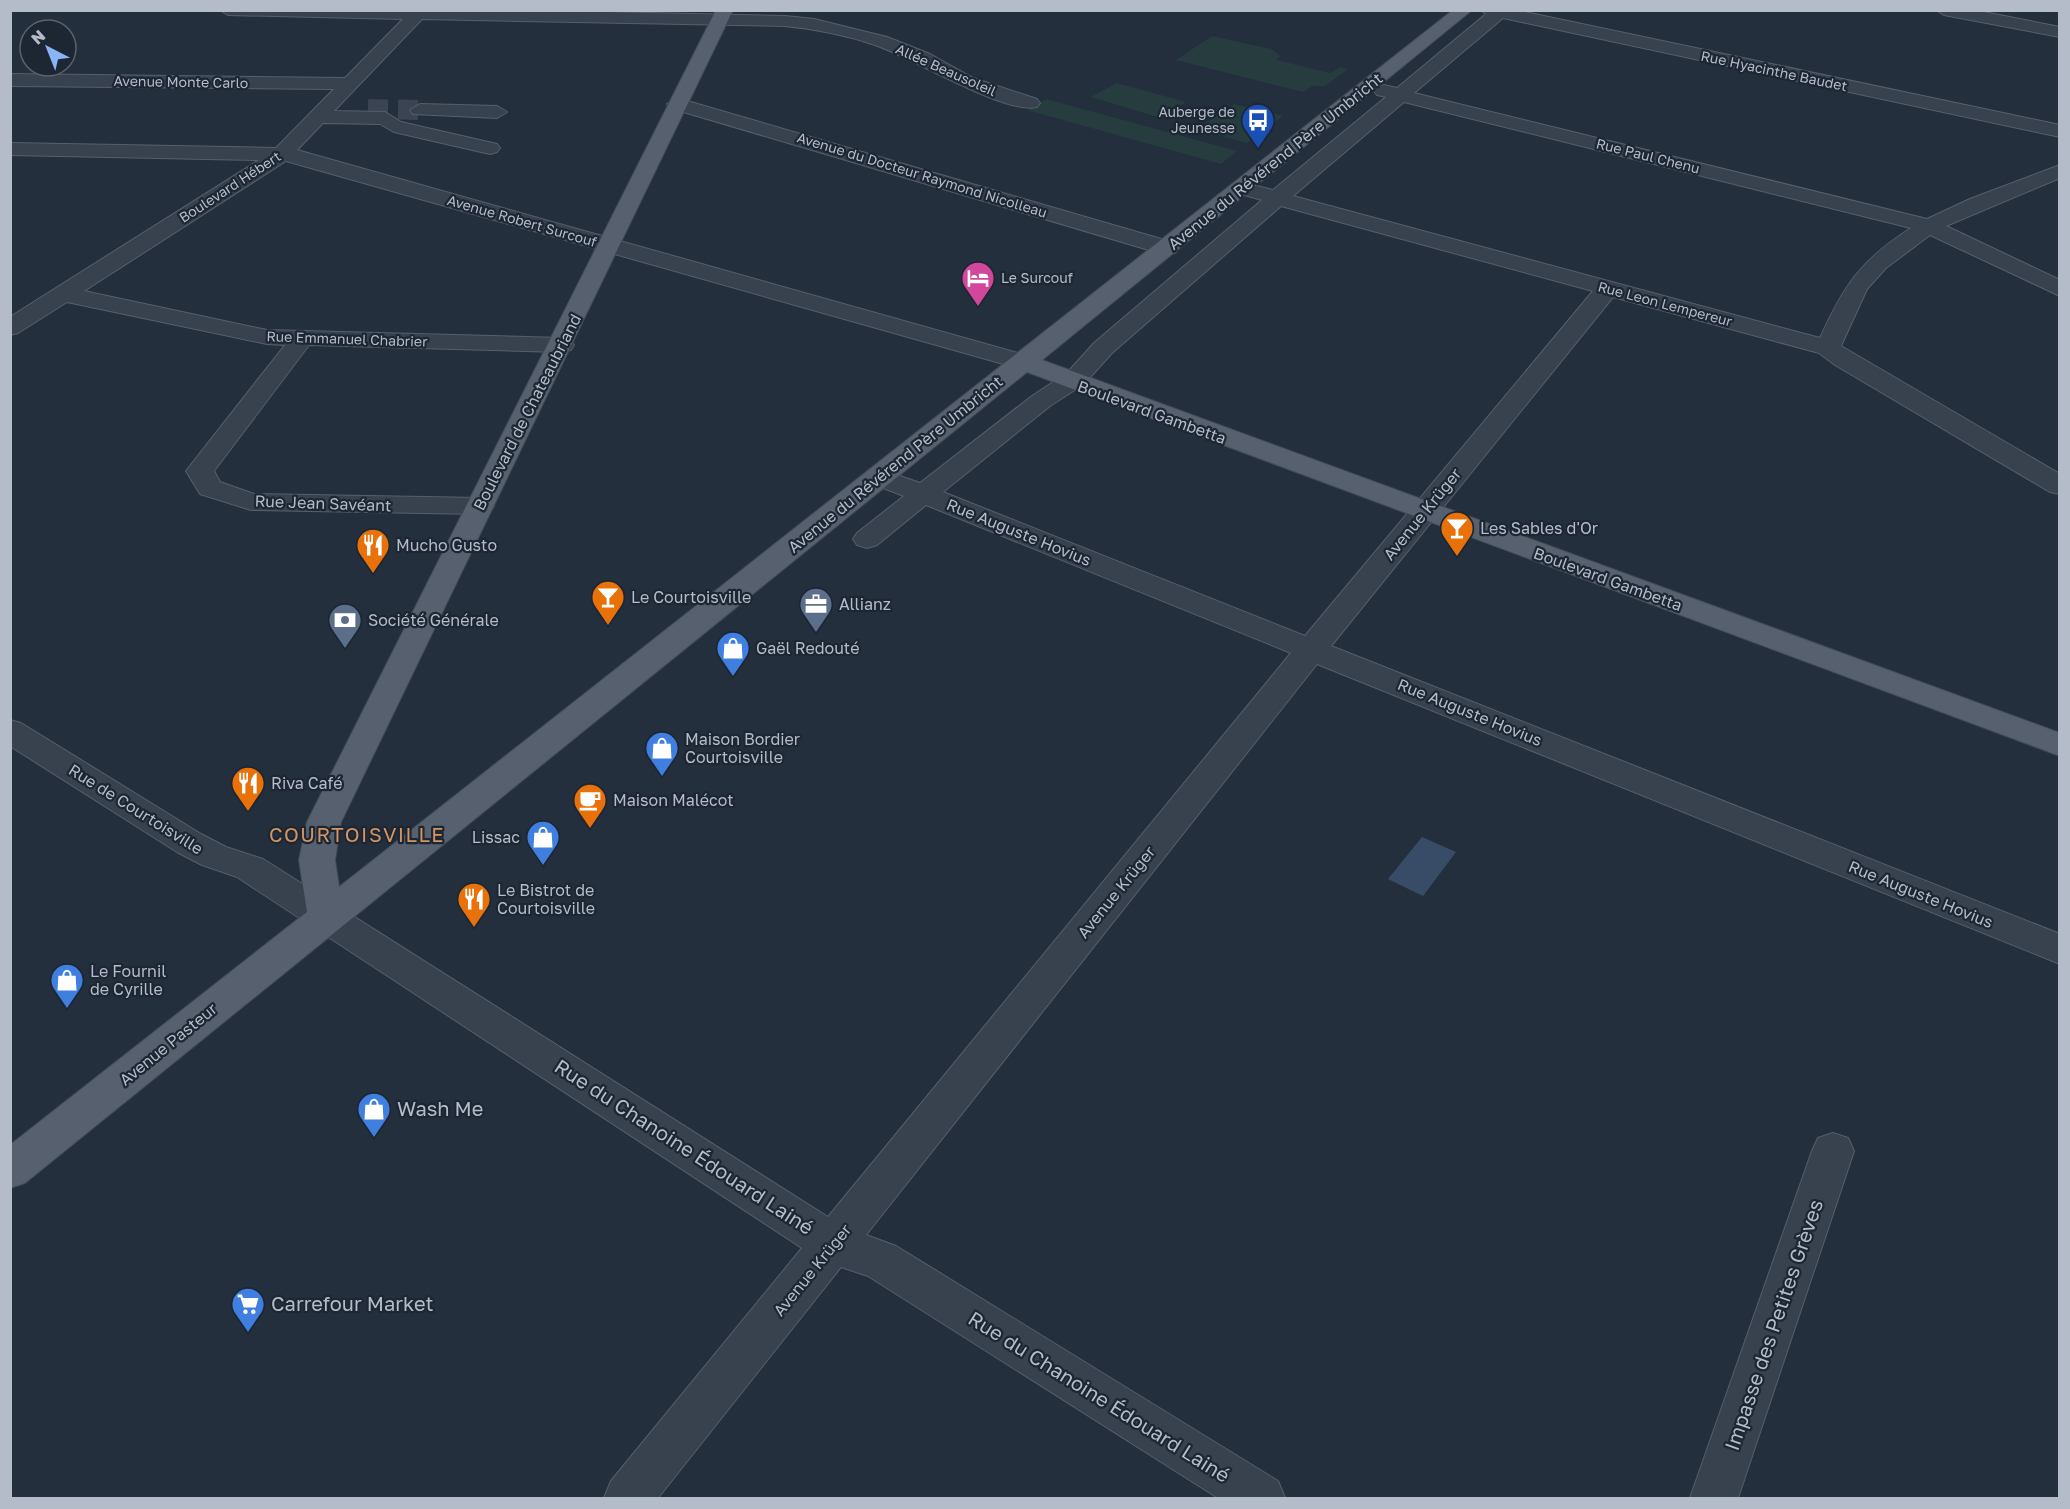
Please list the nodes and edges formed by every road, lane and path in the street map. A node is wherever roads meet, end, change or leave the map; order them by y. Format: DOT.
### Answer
graph roads {
  1 [pos="228,10"];
  2 [pos="1464,10"];
  3 [pos="1944,10"];
  4 [pos="1496,11"];
  5 [pos="420,12"];
  6 [pos="722,15"];
  7 [pos="2060,32"];
  8 [pos="10,80"];
  9 [pos="352,84"];
  10 [pos="1368,87"];
  11 [pos="1400,95"];
  12 [pos="1030,103"];
  13 [pos="677,104"];
  14 [pos="368,109"];
  15 [pos="420,110"];
  16 [pos="325,111"];
  17 [pos="497,112"];
  18 [pos="2060,131"];
  19 [pos="490,148"];
  20 [pos="10,149"];
  21 [pos="281,155"];
  22 [pos="2060,171"];
  23 [pos="1241,188"];
  24 [pos="1277,198"];
  25 [pos="1929,225"];
  26 [pos="608,246"];
  27 [pos="1167,248"];
  28 [pos="1608,288"];
  29 [pos="2060,289"];
  30 [pos="64,294"];
  31 [pos="10,328"];
  32 [pos="301,340"];
  33 [pos="562,345"];
  34 [pos="1828,348"];
  35 [pos="1023,362"];
  36 [pos="1073,383"];
  37 [pos="880,477"];
  38 [pos="2060,486"];
  39 [pos="924,494"];
  40 [pos="480,506"];
  41 [pos="1423,511"];
  42 [pos="867,539"];
  43 [pos="1312,649"];
  44 [pos="10,731"];
  45 [pos="2060,745"];
  46 [pos="326,918"];
  47 [pos="2060,950"];
  48 [pos="1833,1151"];
  49 [pos="10,1170"];
  50 [pos="833,1244"];
  51 [pos="628,1498"];
  52 [pos="1261,1498"];
  53 [pos="1714,1498"];
  1 -- 5 [label="street, Allée Beausoleil"];
  2 -- 10 [label="main road, Avenue du Révérend Père Umbricht"];
  3 -- 7 [label="street"];
  4 -- 11 [label="street"];
  4 -- 18 [label="street, Rue Hyacinthe Baudet"];
  5 -- 6 [label="street, Allée Beausoleil"];
  5 -- 9 [label="street, Boulevard Hébert"];
  6 -- 12 [label="street, Allée Beausoleil"];
  6 -- 13 [label="main road, Boulevard de Chateaubriand"];
  8 -- 9 [label="street, Avenue Monte Carlo"];
  9 -- 16 [label="street, Boulevard Hébert"];
  10 -- 11 [label="street, Rue Paul Chenu"];
  10 -- 23 [label="main road, Avenue du Révérend Père Umbricht"];
  11 -- 24 [label="street"];
  11 -- 25 [label="street, Rue Paul Chenu"];
  13 -- 26 [label="main road, Boulevard de Chateaubriand"];
  13 -- 27 [label="street, Avenue du Docteur Raymond Nicolleau"];
  14 -- 16 [label="street"];
  15 -- 17 [label="street"];
  16 -- 19 [label="street"];
  16 -- 21 [label="street, Boulevard Hébert"];
  20 -- 21 [label="street, Avenue Robert Surcouf"];
  21 -- 26 [label="street, Avenue Robert Surcouf"];
  21 -- 30 [label="street, Boulevard Hébert"];
  22 -- 25 [label="street"];
  23 -- 24 [label="street, Rue Leon Lempereur"];
  23 -- 27 [label="main road, Avenue du Révérend Père Umbricht"];
  24 -- 28 [label="street, Rue Leon Lempereur"];
  24 -- 36 [label="street"];
  25 -- 29 [label="street, Rue Paul Chenu"];
  25 -- 34 [label="street"];
  26 -- 33 [label="main road, Boulevard de Chateaubriand"];
  26 -- 35 [label="street, Avenue Robert Surcouf"];
  27 -- 35 [label="main road, Avenue du Révérend Père Umbricht"];
  28 -- 34 [label="street, Rue Leon Lempereur"];
  28 -- 41 [label="street, Avenue Krüger"];
  30 -- 31 [label="street, Boulevard Hébert"];
  30 -- 32 [label="street, Rue Emmanuel Chabrier"];
  32 -- 33 [label="street, Rue Emmanuel Chabrier"];
  32 -- 40 [label="street, Rue Jean Savéant"];
  33 -- 40 [label="main road, Boulevard de Chateaubriand"];
  34 -- 38 [label="street, Rue Leon Lempereur"];
  35 -- 36 [label="main road, Boulevard Gambetta"];
  35 -- 37 [label="main road, Avenue du Révérend Père Umbricht"];
  36 -- 39 [label="street"];
  36 -- 41 [label="main road, Boulevard Gambetta"];
  37 -- 39 [label="street, Rue Auguste Hovius"];
  37 -- 46 [label="main road, Avenue du Révérend Père Umbricht"];
  39 -- 42 [label="street"];
  39 -- 43 [label="street, Rue Auguste Hovius"];
  40 -- 46 [label="main road, Boulevard de Chateaubriand"];
  41 -- 43 [label="street, Avenue Krüger"];
  41 -- 45 [label="main road, Boulevard Gambetta"];
  43 -- 47 [label="street, Rue Auguste Hovius"];
  43 -- 50 [label="street, Avenue Krüger"];
  44 -- 46 [label="street, Rue de Courtoisville"];
  46 -- 49 [label="main road, Avenue Pasteur"];
  46 -- 50 [label="street, Rue du Chanoine Édouard Lainé"];
  48 -- 53 [label="street, Impasse des Petites Grèves"];
  50 -- 51 [label="street, Avenue Krüger"];
  50 -- 52 [label="street, Rue du Chanoine Édouard Lainé"];
}
